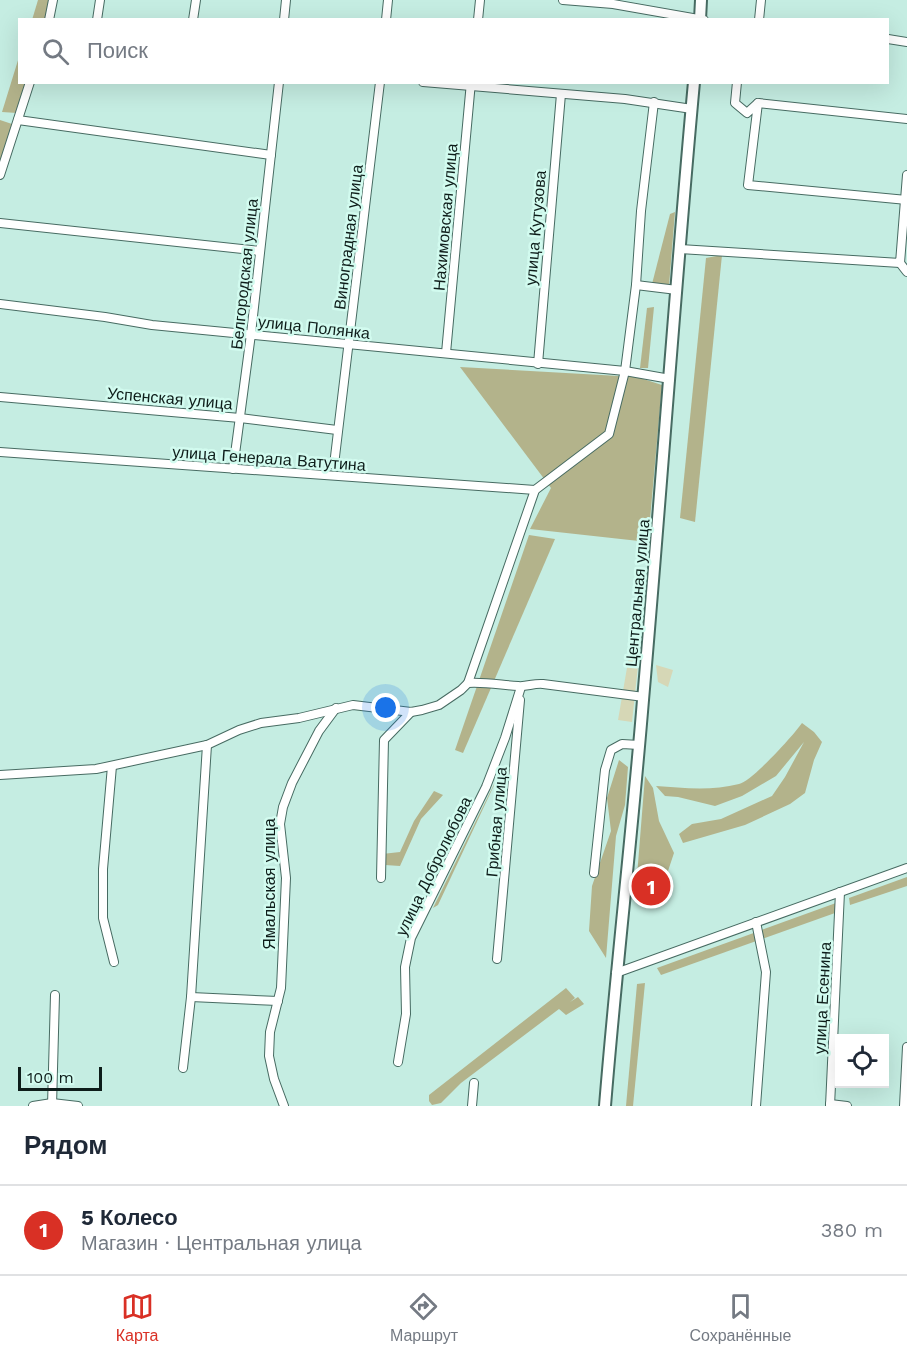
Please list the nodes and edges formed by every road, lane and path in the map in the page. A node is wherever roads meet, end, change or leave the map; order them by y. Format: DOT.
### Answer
graph roads {
  1 [pos="53,0"];
  2 [pos="100,0"];
  3 [pos="196,0"];
  4 [pos="286,0"];
  5 [pos="387,0"];
  6 [pos="480,0"];
  7 [pos="563,0"];
  8 [pos="701,0"];
  9 [pos="761,0"];
  10 [pos="49,18"];
  11 [pos="97,18"];
  12 [pos="193,18"];
  13 [pos="284,18"];
  14 [pos="386,18"];
  15 [pos="478,18"];
  16 [pos="695,18"];
  17 [pos="701,18"];
  18 [pos="759,18"];
  19 [pos="889,39"];
  20 [pos="907,42"];
  21 [pos="29,84"];
  22 [pos="279,84"];
  23 [pos="380,84"];
  24 [pos="471,84"];
  25 [pos="694,84"];
  26 [pos="737,84"];
  27 [pos="561,94"];
  28 [pos="654,102"];
  29 [pos="758,103"];
  30 [pos="692,109"];
  31 [pos="907,119"];
  32 [pos="18,120"];
  33 [pos="271,155"];
  34 [pos="0,175"];
  35 [pos="907,175"];
  36 [pos="905,200"];
  37 [pos="0,223"];
  38 [pos="680,249"];
  39 [pos="260,251"];
  40 [pos="900,263"];
  41 [pos="907,272"];
  42 [pos="636,285"];
  43 [pos="677,290"];
  44 [pos="0,304"];
  45 [pos="251,334"];
  46 [pos="348,344"];
  47 [pos="446,353"];
  48 [pos="538,364"];
  49 [pos="625,371"];
  50 [pos="670,379"];
  51 [pos="0,397"];
  52 [pos="240,418"];
  53 [pos="337,430"];
  54 [pos="0,452"];
  55 [pos="334,465"];
  56 [pos="233,469"];
  57 [pos="535,490"];
  58 [pos="468,683"];
  59 [pos="521,687"];
  60 [pos="644,697"];
  61 [pos="336,708"];
  62 [pos="411,712"];
  63 [pos="207,745"];
  64 [pos="639,745"];
  65 [pos="112,766"];
  66 [pos="0,775"];
  67 [pos="907,868"];
  68 [pos="594,873"];
  69 [pos="381,878"];
  70 [pos="840,892"];
  71 [pos="756,922"];
  72 [pos="497,959"];
  73 [pos="114,962"];
  74 [pos="616,973"];
  75 [pos="54,995"];
  76 [pos="191,996"];
  77 [pos="278,1001"];
  78 [pos="907,1047"];
  79 [pos="398,1062"];
  80 [pos="183,1068"];
  81 [pos="474,1083"];
  82 [pos="52,1105"];
  83 [pos="830,1105"];
  84 [pos="33,1106"];
  85 [pos="78,1106"];
  86 [pos="284,1106"];
  87 [pos="472,1106"];
  88 [pos="605,1106"];
  89 [pos="756,1106"];
  90 [pos="847,1106"];
  91 [pos="904,1106"];
  1 -- 10 [label="street"];
  2 -- 11 [label="street"];
  3 -- 12 [label="street"];
  4 -- 13 [label="street"];
  5 -- 14 [label="street"];
  6 -- 15 [label="street"];
  7 -- 16 [label="street"];
  8 -- 17 [label="main road"];
  9 -- 18 [label="street"];
  19 -- 20 [label="street"];
  21 -- 32 [label="street"];
  22 -- 33 [label="street, Белгородская улица"];
  23 -- 46 [label="street, Виноградная улица"];
  24 -- 27 [label="street"];
  24 -- 47 [label="street, Нахимовская улица"];
  25 -- 30 [label="main road, Центральная улица"];
  26 -- 29 [label="street"];
  27 -- 28 [label="street"];
  27 -- 48 [label="street, улица Кутузова"];
  28 -- 30 [label="street"];
  28 -- 42 [label="street"];
  29 -- 31 [label="street"];
  29 -- 36 [label="street"];
  30 -- 38 [label="main road, Центральная улица"];
  32 -- 33 [label="street"];
  32 -- 34 [label="street"];
  33 -- 39 [label="street, Белгородская улица"];
  35 -- 36 [label="street"];
  36 -- 40 [label="street"];
  37 -- 39 [label="street"];
  38 -- 40 [label="street"];
  38 -- 43 [label="main road, Центральная улица"];
  39 -- 45 [label="street, Белгородская улица"];
  40 -- 41 [label="street"];
  42 -- 43 [label="street"];
  42 -- 49 [label="street"];
  43 -- 50 [label="main road, Центральная улица"];
  44 -- 45 [label="street, улица Полянка"];
  45 -- 46 [label="street, улица Полянка"];
  45 -- 52 [label="street, Белгородская улица"];
  46 -- 47 [label="street, улица Полянка"];
  46 -- 53 [label="street, Виноградная улица"];
  47 -- 48 [label="street, улица Полянка"];
  48 -- 49 [label="street, улица Полянка"];
  49 -- 50 [label="street, улица Полянка"];
  49 -- 57 [label="street"];
  50 -- 60 [label="main road, Центральная улица"];
  51 -- 52 [label="street, Успенская улица"];
  52 -- 53 [label="street, Успенская улица"];
  52 -- 56 [label="street, Белгородская улица"];
  53 -- 55 [label="street, Виноградная улица"];
  54 -- 56 [label="street, улица Генерала Ватутина"];
  56 -- 57 [label="street, улица Генерала Ватутина"];
  57 -- 58 [label="street"];
  58 -- 59 [label="street"];
  58 -- 62 [label="street"];
  59 -- 60 [label="street"];
  59 -- 72 [label="street, Грибная улица"];
  59 -- 79 [label="street, улица Добролюбова"];
  60 -- 64 [label="main road, Центральная улица"];
  61 -- 62 [label="street"];
  61 -- 63 [label="street"];
  61 -- 77 [label="street, Ямальская улица"];
  62 -- 69 [label="street"];
  63 -- 65 [label="street"];
  63 -- 76 [label="street"];
  64 -- 68 [label="street"];
  64 -- 74 [label="main road, Центральная улица"];
  65 -- 66 [label="street"];
  65 -- 73 [label="street"];
  67 -- 70 [label="street"];
  70 -- 71 [label="street"];
  70 -- 83 [label="street, улица Есенина"];
  71 -- 74 [label="street"];
  71 -- 89 [label="street"];
  74 -- 88 [label="main road, Центральная улица"];
  75 -- 82 [label="street"];
  76 -- 77 [label="street"];
  76 -- 80 [label="street"];
  77 -- 86 [label="street, Ямальская улица"];
  78 -- 91 [label="street"];
  81 -- 87 [label="street"];
  82 -- 84 [label="street"];
  82 -- 85 [label="street"];
  83 -- 90 [label="street"];
}
